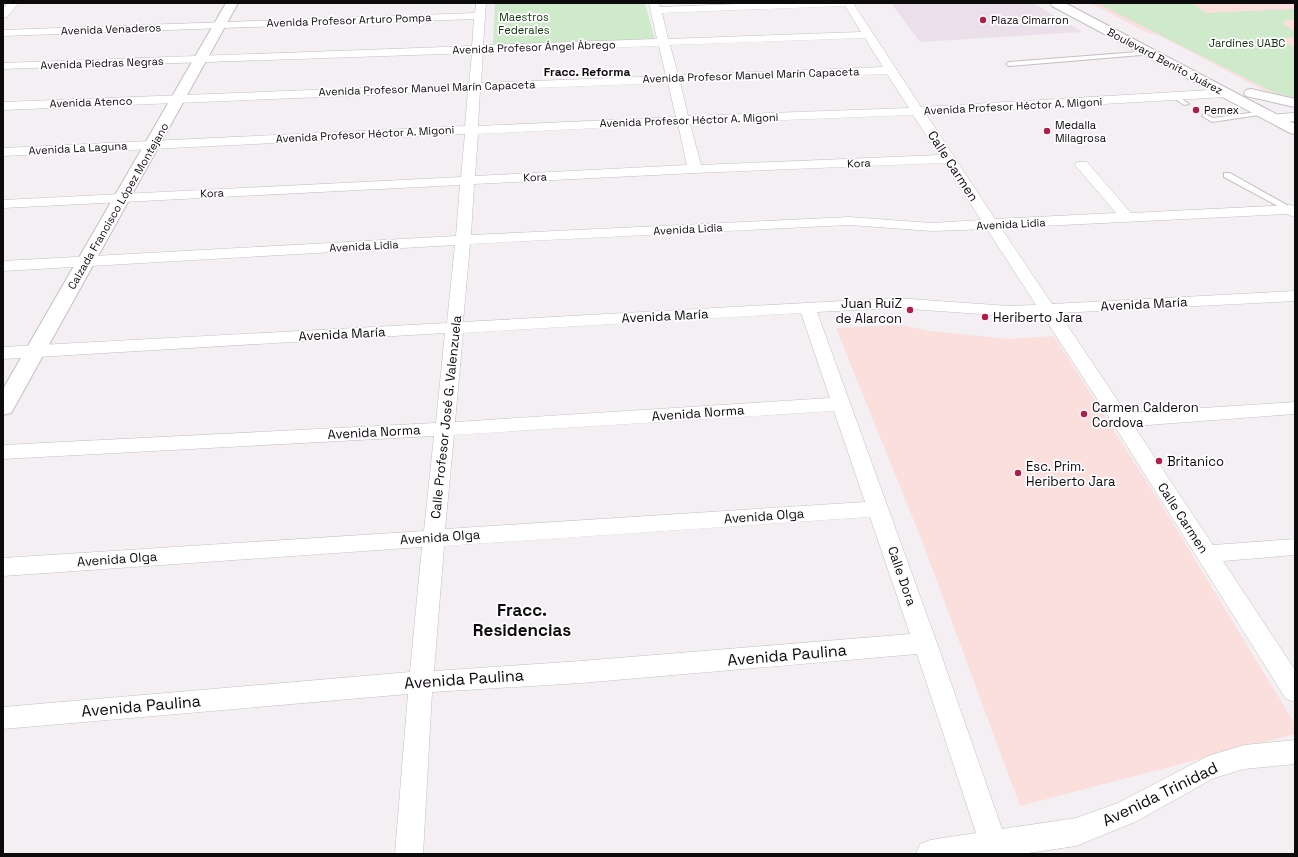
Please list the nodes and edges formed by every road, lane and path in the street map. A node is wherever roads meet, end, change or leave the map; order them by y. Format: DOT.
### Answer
graph roads {
  1 [pos="14,3"];
  2 [pos="232,3"];
  3 [pos="481,3"];
  4 [pos="848,3"];
  5 [pos="1056,3"];
  6 [pos="1077,3"];
  7 [pos="655,6"];
  8 [pos="3,15"];
  9 [pos="480,16"];
  10 [pos="219,25"];
  11 [pos="3,32"];
  12 [pos="868,35"];
  13 [pos="663,42"];
  14 [pos="477,49"];
  15 [pos="1151,53"];
  16 [pos="200,59"];
  17 [pos="1010,64"];
  18 [pos="3,66"];
  19 [pos="891,70"];
  20 [pos="674,78"];
  21 [pos="474,86"];
  22 [pos="1226,93"];
  23 [pos="1251,93"];
  24 [pos="1174,96"];
  25 [pos="179,98"];
  26 [pos="1295,103"];
  27 [pos="1186,104"];
  28 [pos="3,106"];
  29 [pos="918,111"];
  30 [pos="1205,116"];
  31 [pos="1269,116"];
  32 [pos="1295,116"];
  33 [pos="684,120"];
  34 [pos="470,130"];
  35 [pos="1295,130"];
  36 [pos="152,144"];
  37 [pos="3,152"];
  38 [pos="948,159"];
  39 [pos="1082,165"];
  40 [pos="695,169"];
  41 [pos="1227,175"];
  42 [pos="467,180"];
  43 [pos="122,198"];
  44 [pos="3,204"];
  45 [pos="1292,211"];
  46 [pos="1127,217"];
  47 [pos="992,225"];
  48 [pos="463,240"];
  49 [pos="85,262"];
  50 [pos="3,266"];
  51 [pos="1295,296"];
  52 [pos="807,308"];
  53 [pos="1048,310"];
  54 [pos="454,328"];
  55 [pos="35,351"];
  56 [pos="3,353"];
  57 [pos="841,404"];
  58 [pos="3,408"];
  59 [pos="1295,408"];
  60 [pos="1121,420"];
  61 [pos="444,429"];
  62 [pos="3,452"];
  63 [pos="878,509"];
  64 [pos="434,538"];
  65 [pos="1295,547"];
  66 [pos="1206,554"];
  67 [pos="3,567"];
  68 [pos="925,643"];
  69 [pos="421,682"];
  70 [pos="1295,691"];
  71 [pos="3,718"];
  72 [pos="1295,752"];
  73 [pos="994,846"];
  74 [pos="409,854"];
  75 [pos="930,854"];
  1 -- 8 [label="street"];
  2 -- 10 [label="main road, Calzada Francisco López Montejano"];
  3 -- 9 [label="street, Calle Profesor José G. Valenzuela"];
  4 -- 7 [label="street"];
  4 -- 12 [label="street, Calle Carmen"];
  5 -- 15 [label="main road, Boulevard Benito Juárez"];
  6 -- 23 [label="main road, Boulevard Benito Juárez"];
  7 -- 13 [label="street"];
  9 -- 10 [label="street, Avenida Profesor Arturo Pompa"];
  9 -- 14 [label="street, Calle Profesor José G. Valenzuela"];
  10 -- 11 [label="street, Avenida Venaderos"];
  10 -- 16 [label="main road, Calzada Francisco López Montejano"];
  12 -- 13 [label="street, Avenida Profesor Ángel Ábrego"];
  12 -- 19 [label="street, Calle Carmen"];
  13 -- 14 [label="street, Avenida Profesor Ángel Ábrego"];
  13 -- 20 [label="street"];
  14 -- 16 [label="street, Avenida Profesor Ángel Ábrego"];
  14 -- 21 [label="street, Calle Profesor José G. Valenzuela"];
  15 -- 17 [label="lane"];
  15 -- 22 [label="main road, Boulevard Benito Juárez"];
  16 -- 18 [label="street, Avenida Piedras Negras"];
  16 -- 25 [label="main road, Calzada Francisco López Montejano"];
  19 -- 20 [label="street, Avenida Profesor Manuel Marín Capaceta"];
  19 -- 29 [label="street, Calle Carmen"];
  20 -- 21 [label="street, Avenida Profesor Manuel Marín Capaceta"];
  20 -- 33 [label="street"];
  21 -- 25 [label="street, Avenida Profesor Manuel Marín Capaceta"];
  21 -- 34 [label="street, Calle Profesor José G. Valenzuela"];
  22 -- 24 [label="street, Avenida Profesor Héctor A. Migoni"];
  22 -- 31 [label="main road, Boulevard Benito Juárez"];
  23 -- 26 [label="main road"];
  23 -- 32 [label="main road, Boulevard Benito Juárez"];
  24 -- 27 [label="lane"];
  24 -- 29 [label="street, Avenida Profesor Héctor A. Migoni"];
  25 -- 28 [label="street, Avenida Atenco"];
  25 -- 36 [label="main road, Calzada Francisco López Montejano"];
  29 -- 33 [label="street, Avenida Profesor Héctor A. Migoni"];
  29 -- 38 [label="street, Calle Carmen"];
  30 -- 31 [label="lane"];
  31 -- 32 [label="street"];
  31 -- 35 [label="main road, Boulevard Benito Juárez"];
  33 -- 34 [label="street, Avenida Profesor Héctor A. Migoni"];
  33 -- 40 [label="street"];
  34 -- 36 [label="street, Avenida Profesor Héctor A. Migoni"];
  34 -- 42 [label="street, Calle Profesor José G. Valenzuela"];
  36 -- 37 [label="street, Avenida La Laguna"];
  36 -- 43 [label="main road, Calzada Francisco López Montejano"];
  38 -- 40 [label="street, Kora"];
  38 -- 47 [label="street, Calle Carmen"];
  39 -- 46 [label="street"];
  40 -- 42 [label="street, Kora"];
  41 -- 45 [label="lane"];
  42 -- 43 [label="street, Kora"];
  42 -- 48 [label="street, Calle Profesor José G. Valenzuela"];
  43 -- 44 [label="street, Kora"];
  43 -- 49 [label="main road, Calzada Francisco López Montejano"];
  45 -- 46 [label="street, Avenida Lidia"];
  46 -- 47 [label="street, Avenida Lidia"];
  47 -- 48 [label="street, Avenida Lidia"];
  47 -- 53 [label="street, Calle Carmen"];
  48 -- 49 [label="street, Avenida Lidia"];
  48 -- 54 [label="street, Calle Profesor José G. Valenzuela"];
  49 -- 50 [label="street, Avenida Lidia"];
  49 -- 55 [label="main road, Calzada Francisco López Montejano"];
  51 -- 53 [label="street, Avenida María"];
  52 -- 53 [label="street, Avenida María"];
  52 -- 54 [label="street, Avenida María"];
  52 -- 57 [label="street, Calle Dora"];
  53 -- 60 [label="street, Calle Carmen"];
  54 -- 55 [label="street, Avenida María"];
  54 -- 61 [label="street, Calle Profesor José G. Valenzuela"];
  55 -- 56 [label="street, Avenida María"];
  55 -- 58 [label="main road, Calzada Francisco López Montejano"];
  57 -- 61 [label="street, Avenida Norma"];
  57 -- 63 [label="street, Calle Dora"];
  59 -- 60 [label="street"];
  60 -- 66 [label="street, Calle Carmen"];
  61 -- 62 [label="street, Avenida Norma"];
  61 -- 64 [label="street, Calle Profesor José G. Valenzuela"];
  63 -- 64 [label="street, Avenida Olga"];
  63 -- 68 [label="street, Calle Dora"];
  64 -- 67 [label="street, Avenida Olga"];
  64 -- 69 [label="street, Calle Profesor José G. Valenzuela"];
  65 -- 66 [label="street"];
  66 -- 70 [label="street, Calle Carmen"];
  68 -- 69 [label="street, Avenida Paulina"];
  68 -- 73 [label="street, Calle Dora"];
  69 -- 71 [label="street, Avenida Paulina"];
  69 -- 74 [label="street, Calle Profesor José G. Valenzuela"];
  72 -- 73 [label="street, Avenida Trinidad"];
  73 -- 75 [label="street, Avenida Trinidad"];
}
